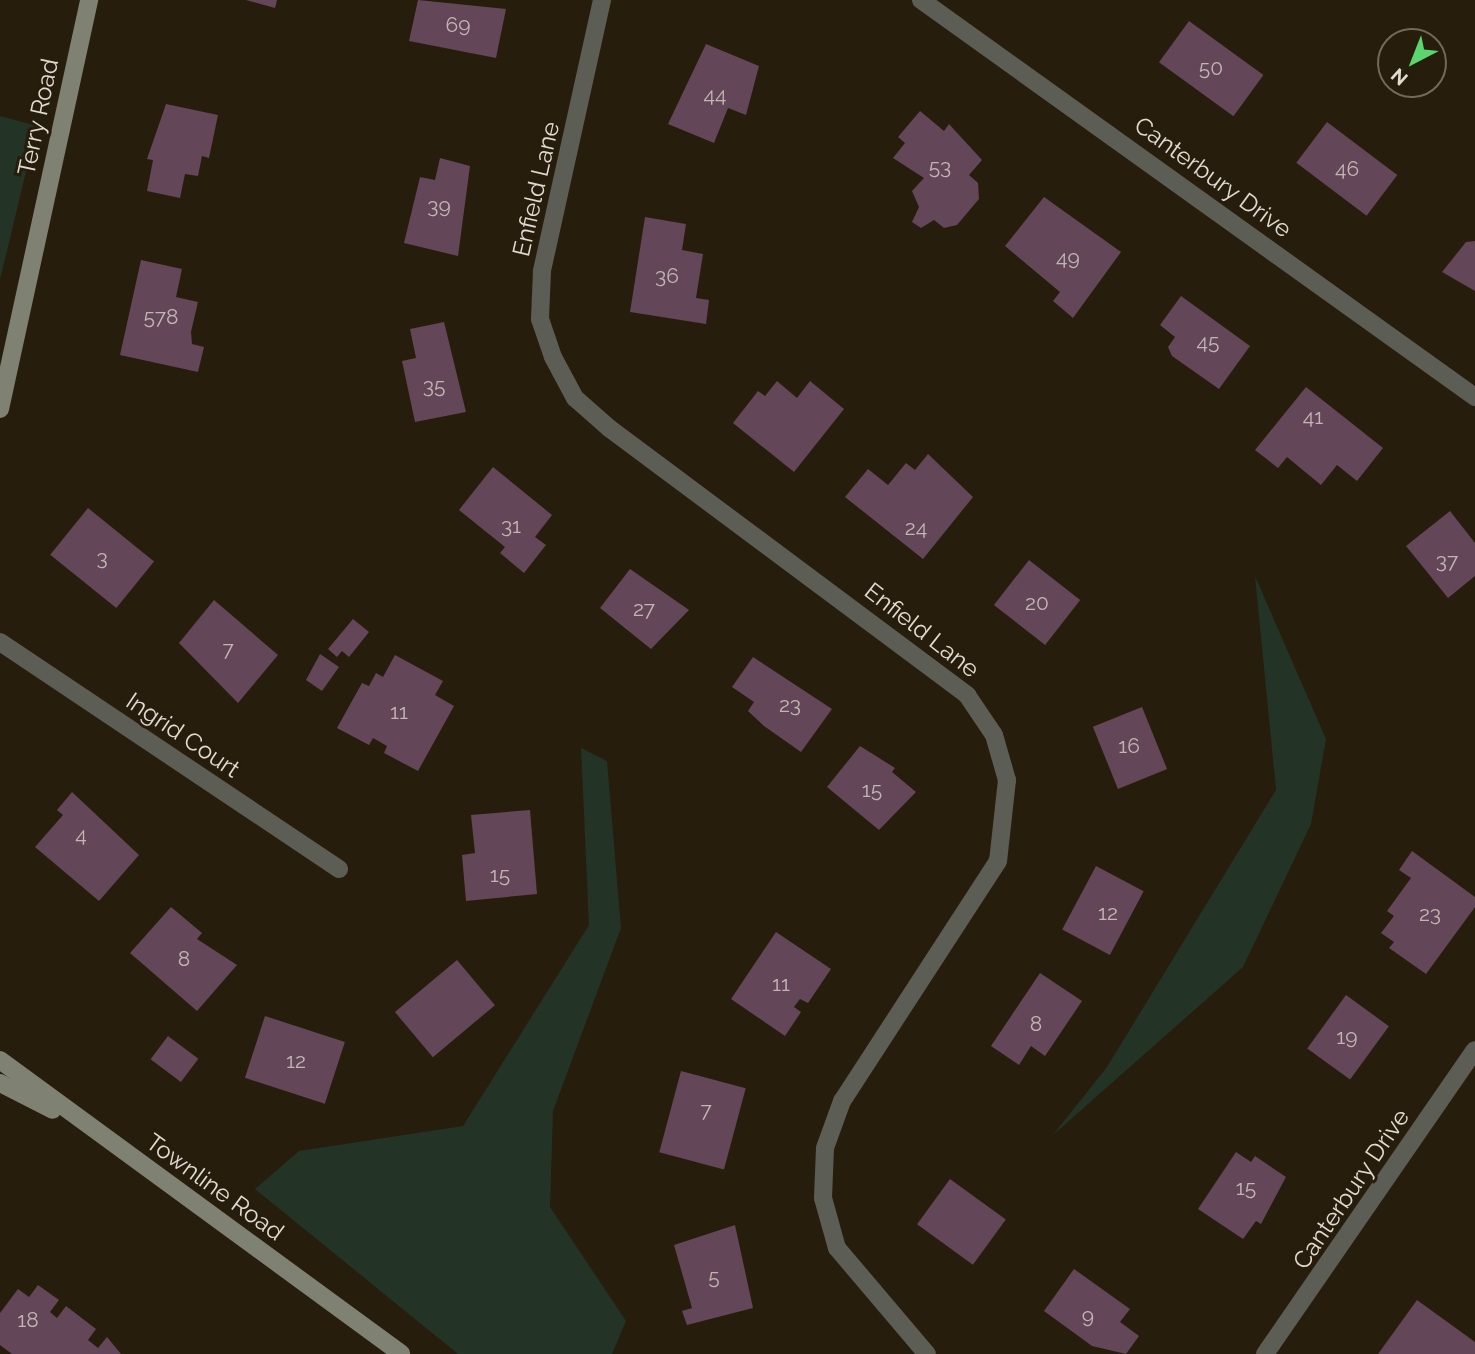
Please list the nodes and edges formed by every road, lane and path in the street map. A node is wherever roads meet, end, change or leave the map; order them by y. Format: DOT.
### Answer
graph roads {
  1 [pos="89,0"];
  2 [pos="602,0"];
  3 [pos="921,0"];
  4 [pos="1475,397"];
  5 [pos="0,409"];
  6 [pos="0,642"];
  7 [pos="339,869"];
  8 [pos="1475,1050"];
  9 [pos="0,1060"];
  10 [pos="0,1083"];
  11 [pos="134,1158"];
  12 [pos="401,1354"];
  13 [pos="927,1354"];
  14 [pos="1265,1354"];
  1 -- 5 [label="street, Terry Road"];
  2 -- 13 [label="street, Enfield Lane"];
  3 -- 4 [label="street, Canterbury Drive"];
  6 -- 7 [label="street, Ingrid Court"];
  8 -- 14 [label="street, Canterbury Drive"];
  9 -- 11 [label="street, Townline Road"];
  10 -- 11 [label="street"];
  11 -- 12 [label="street, Townline Road"];
}
